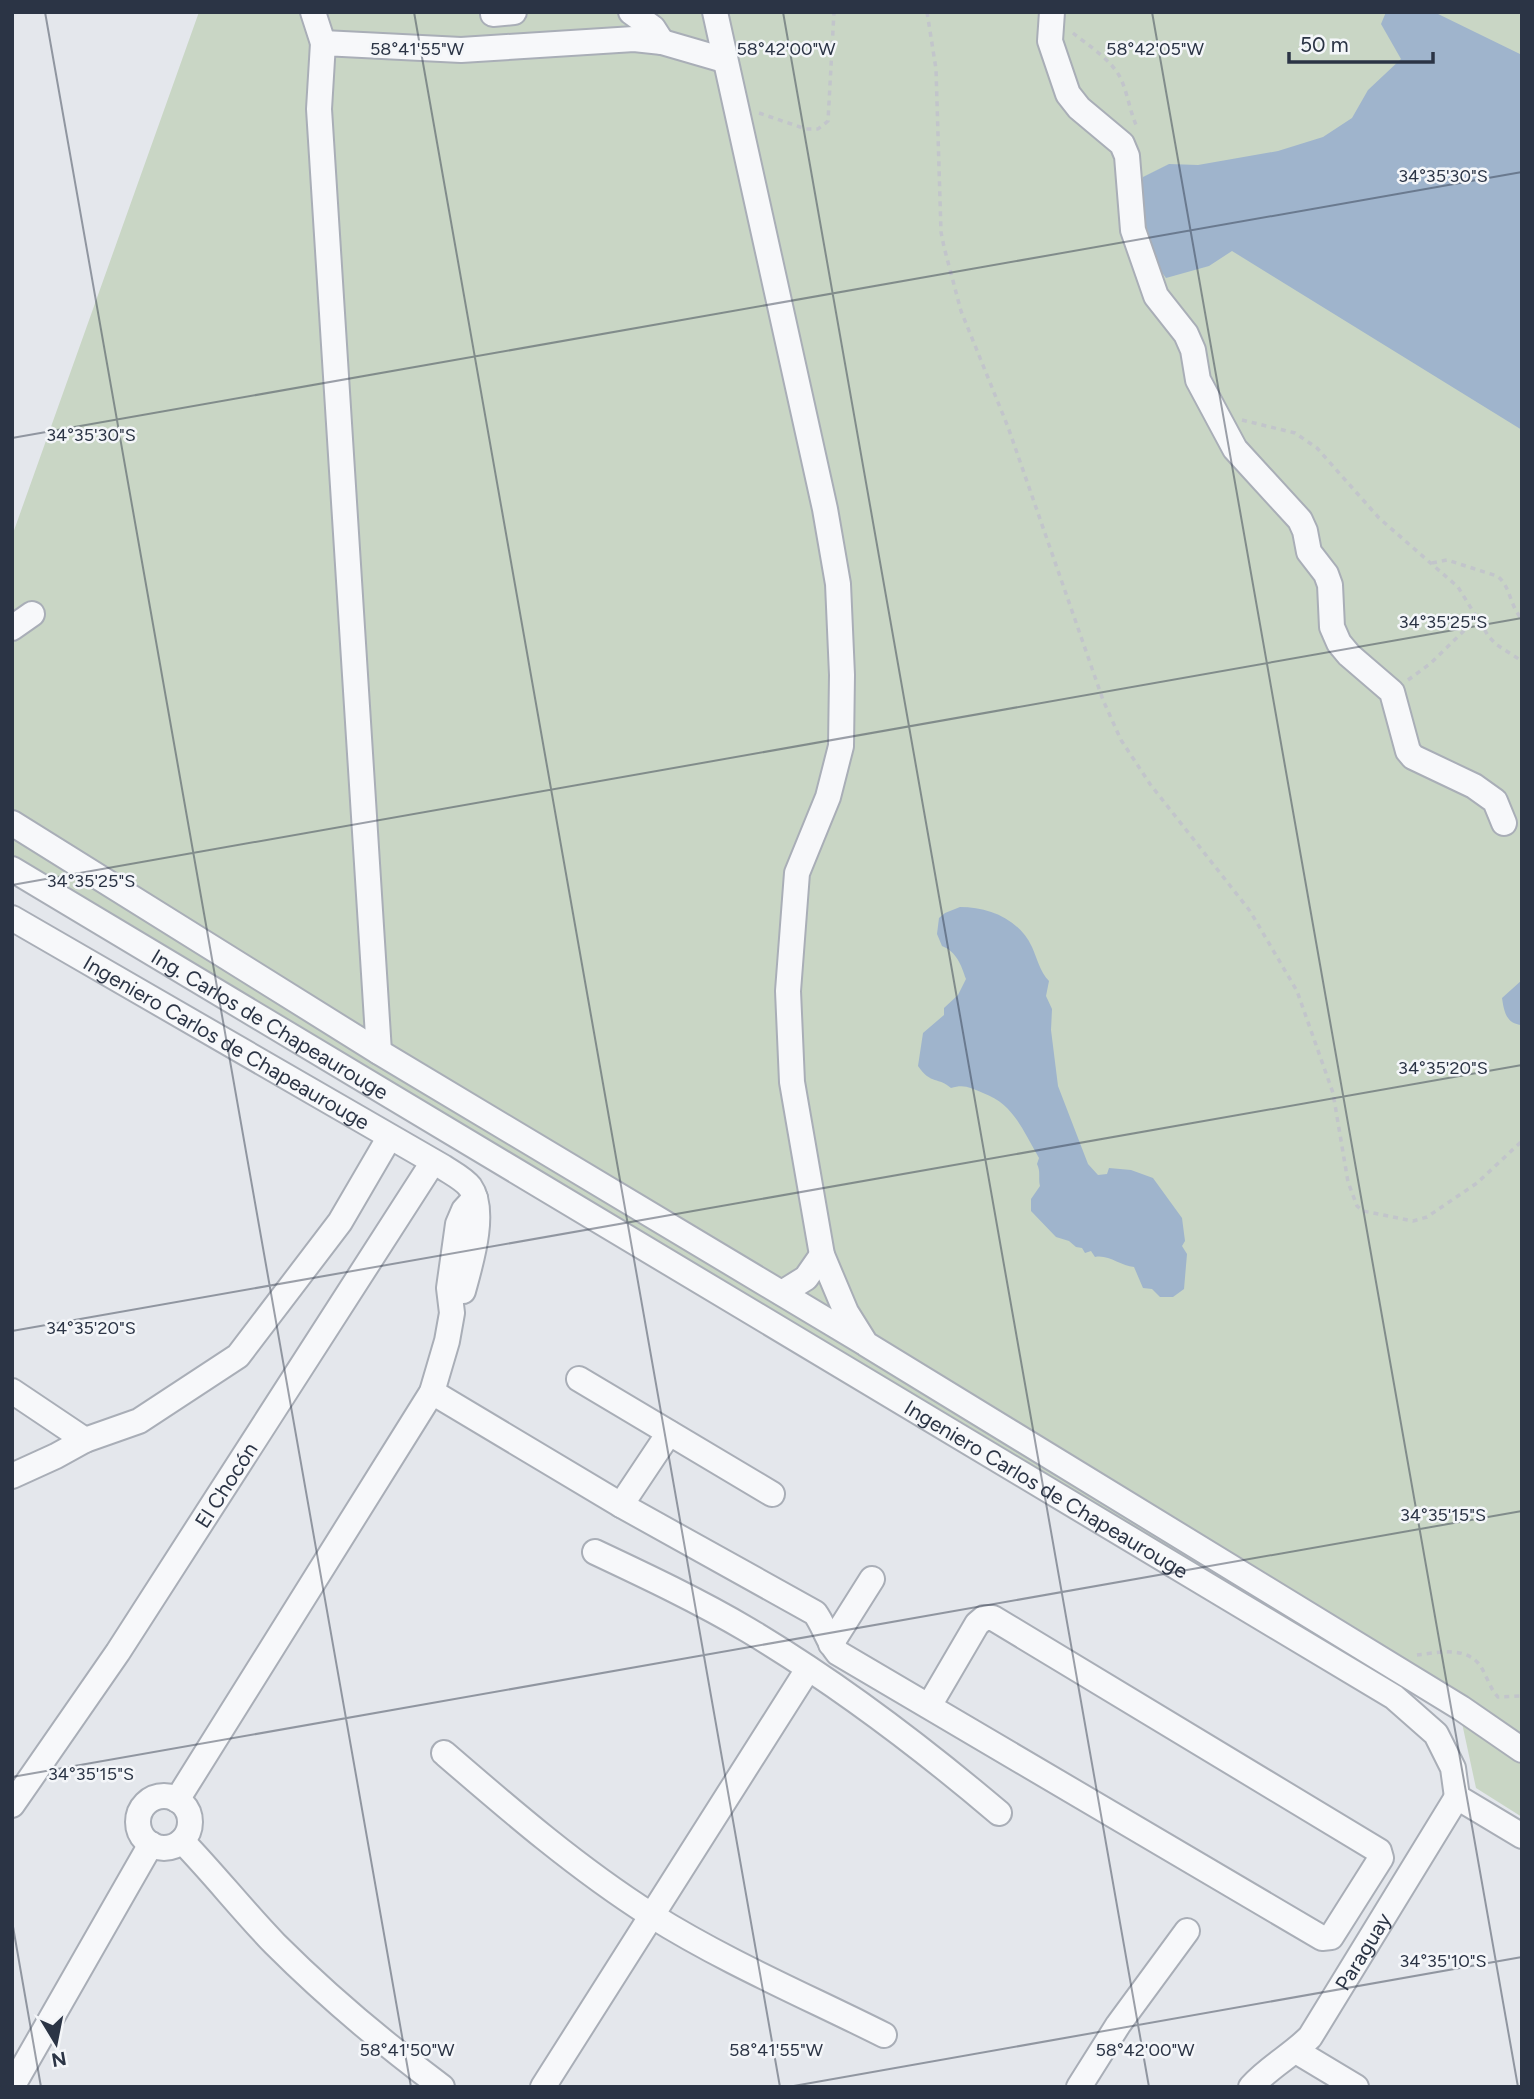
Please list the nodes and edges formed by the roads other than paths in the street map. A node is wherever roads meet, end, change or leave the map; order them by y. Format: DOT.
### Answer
graph roads {
  1 [pos="313,12"];
  2 [pos="631,12"];
  3 [pos="715,12"];
  4 [pos="1059,19"];
  5 [pos="662,42"];
  6 [pos="323,43"];
  7 [pos="724,60"];
  8 [pos="12,823"];
  9 [pos="1504,823"];
  10 [pos="12,869"];
  11 [pos="12,918"];
  12 [pos="379,1052"];
  13 [pos="389,1138"];
  14 [pos="438,1164"];
  15 [pos="527,1178"];
  16 [pos="822,1255"];
  17 [pos="782,1293"];
  18 [pos="866,1344"];
  19 [pos="579,1379"];
  20 [pos="12,1391"];
  21 [pos="432,1392"];
  22 [pos="669,1433"];
  23 [pos="85,1440"];
  24 [pos="12,1476"];
  25 [pos="772,1494"];
  26 [pos="621,1505"];
  27 [pos="595,1552"];
  28 [pos="872,1579"];
  29 [pos="831,1644"];
  30 [pos="808,1669"];
  31 [pos="929,1706"];
  32 [pos="1522,1750"];
  33 [pos="444,1753"];
  34 [pos="1457,1797"];
  35 [pos="177,1800"];
  36 [pos="12,1805"];
  37 [pos="999,1813"];
  38 [pos="1522,1836"];
  39 [pos="182,1840"];
  40 [pos="151,1844"];
  41 [pos="651,1915"];
  42 [pos="1187,1931"];
  43 [pos="884,2035"];
  44 [pos="1296,2051"];
  45 [pos="12,2087"];
  46 [pos="442,2087"];
  47 [pos="543,2087"];
  48 [pos="1079,2087"];
  49 [pos="1251,2087"];
  50 [pos="1356,2087"];
  1 -- 6 [label="street"];
  2 -- 5 [label="street"];
  3 -- 7 [label="street"];
  4 -- 9 [label="street"];
  5 -- 6 [label="street"];
  5 -- 7 [label="street"];
  6 -- 12 [label="street"];
  7 -- 16 [label="street"];
  8 -- 12 [label="street"];
  10 -- 15 [label="street, Ing. Carlos de Chapeaurouge"];
  11 -- 13 [label="street, Ingeniero Carlos de Chapeaurouge"];
  12 -- 17 [label="street"];
  13 -- 14 [label="street, Ingeniero Carlos de Chapeaurouge"];
  13 -- 23 [label="street"];
  14 -- 21 [label="street, Ingeniero Carlos de Chapeaurouge"];
  14 -- 36 [label="street, El Chocón"];
  15 -- 34 [label="street, Ingeniero Carlos de Chapeaurouge"];
  16 -- 17 [label="street"];
  16 -- 18 [label="street"];
  17 -- 18 [label="street"];
  18 -- 32 [label="street"];
  19 -- 22 [label="street"];
  20 -- 23 [label="street"];
  21 -- 26 [label="street"];
  21 -- 35 [label="street"];
  22 -- 25 [label="street"];
  22 -- 26 [label="street"];
  23 -- 24 [label="street"];
  26 -- 29 [label="street"];
  27 -- 30 [label="street"];
  28 -- 29 [label="street"];
  29 -- 31 [label="street"];
  30 -- 37 [label="street"];
  30 -- 41 [label="street"];
  31 -- 31 [label="street"];
  33 -- 41 [label="street"];
  34 -- 38 [label="street"];
  34 -- 44 [label="street, Paraguay"];
  35 -- 39 [label="street"];
  35 -- 40 [label="street"];
  39 -- 40 [label="street"];
  39 -- 46 [label="street"];
  40 -- 45 [label="street"];
  41 -- 43 [label="street"];
  41 -- 47 [label="street"];
  42 -- 48 [label="street"];
  44 -- 49 [label="street, Paraguay"];
  44 -- 50 [label="street"];
}
